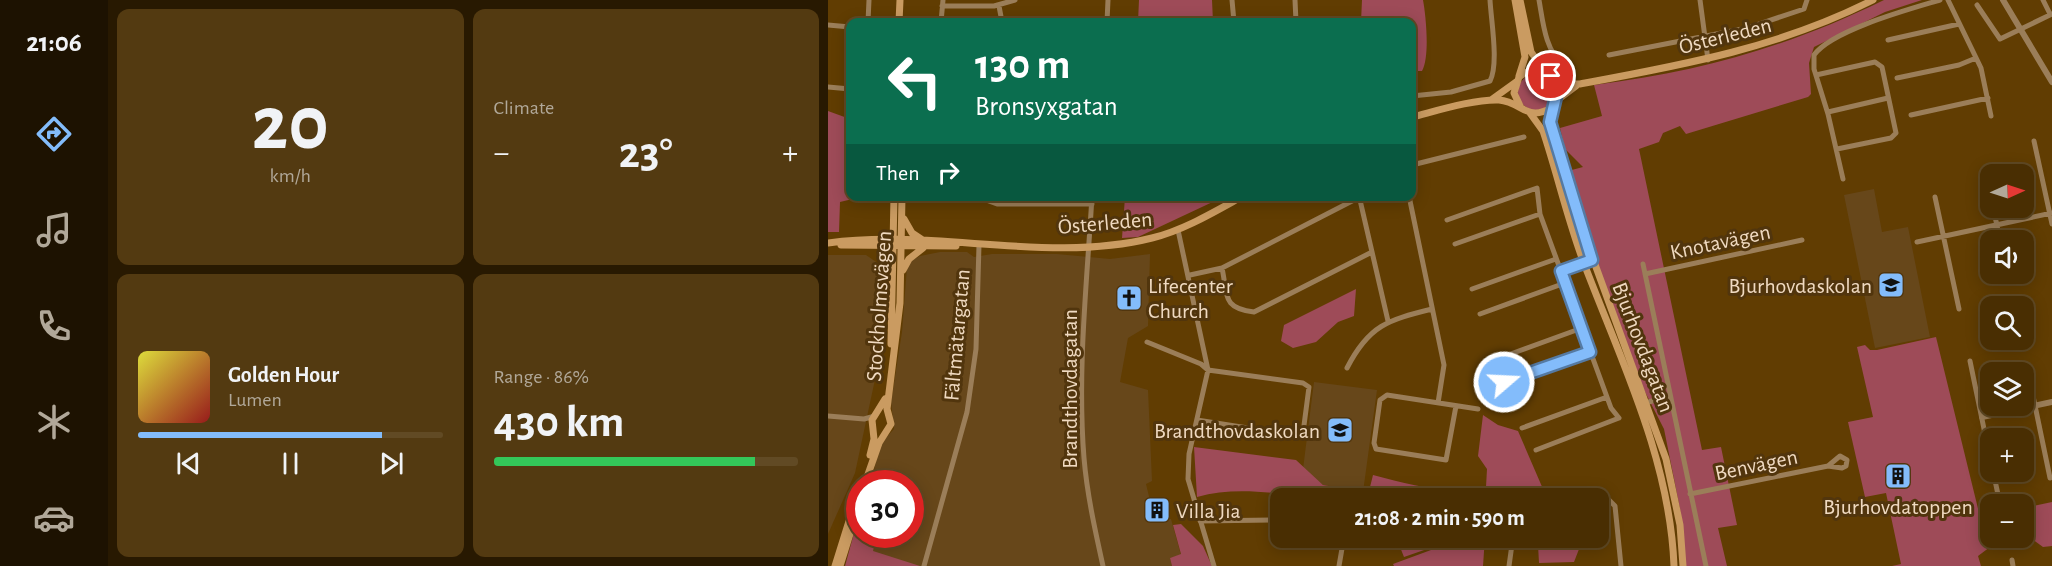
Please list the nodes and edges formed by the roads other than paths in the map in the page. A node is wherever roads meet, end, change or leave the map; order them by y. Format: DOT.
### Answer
graph roads {
  1 [pos="869,0"];
  2 [pos="900,0"];
  3 [pos="1015,0"];
  4 [pos="1108,0"];
  5 [pos="1232,0"];
  6 [pos="1295,0"];
  7 [pos="1490,0"];
  8 [pos="1515,0"];
  9 [pos="1520,0"];
  10 [pos="1539,0"];
  11 [pos="1700,0"];
  12 [pos="1807,0"];
  13 [pos="1873,0"];
  14 [pos="1940,0"];
  15 [pos="1948,0"];
  16 [pos="2003,0"];
  17 [pos="2043,0"];
  18 [pos="943,3"];
  19 [pos="1977,5"];
  20 [pos="999,6"];
  21 [pos="2051,14"];
  22 [pos="868,18"];
  23 [pos="899,18"];
  24 [pos="941,18"];
  25 [pos="1003,18"];
  26 [pos="1107,18"];
  27 [pos="1234,18"];
  28 [pos="1296,18"];
  29 [pos="1959,24"];
  30 [pos="828,25"];
  31 [pos="846,27"];
  32 [pos="2020,28"];
  33 [pos="1704,38"];
  34 [pos="1888,40"];
  35 [pos="1609,55"];
  36 [pos="1976,57"];
  37 [pos="1708,60"];
  38 [pos="1563,65"];
  39 [pos="1549,75"];
  40 [pos="1816,75"];
  41 [pos="1897,78"];
  42 [pos="1517,80"];
  43 [pos="2052,82"];
  44 [pos="1580,84"];
  45 [pos="828,87"];
  46 [pos="846,89"];
  47 [pos="1416,96"];
  48 [pos="1888,98"];
  49 [pos="1988,98"];
  50 [pos="1491,100"];
  51 [pos="1553,105"];
  52 [pos="1521,108"];
  53 [pos="1828,111"];
  54 [pos="1530,112"];
  55 [pos="1911,115"];
  56 [pos="1416,116"];
  57 [pos="1991,116"];
  58 [pos="1524,137"];
  59 [pos="2034,141"];
  60 [pos="1837,148"];
  61 [pos="1416,164"];
  62 [pos="1843,179"];
  63 [pos="1935,197"];
  64 [pos="894,201"];
  65 [pos="902,201"];
  66 [pos="989,201"];
  67 [pos="1233,201"];
  68 [pos="1358,201"];
  69 [pos="1361,201"];
  70 [pos="1410,201"];
  71 [pos="1092,204"];
  72 [pos="2051,213"];
  73 [pos="1540,214"];
  74 [pos="902,215"];
  75 [pos="1573,216"];
  76 [pos="1995,218"];
  77 [pos="1447,220"];
  78 [pos="2052,224"];
  79 [pos="1997,225"];
  80 [pos="1178,230"];
  81 [pos="1998,230"];
  82 [pos="1943,236"];
  83 [pos="1802,240"];
  84 [pos="1917,242"];
  85 [pos="828,244"];
  86 [pos="898,244"];
  87 [pos="924,244"];
  88 [pos="1455,244"];
  89 [pos="979,245"];
  90 [pos="1088,246"];
  91 [pos="1372,252"];
  92 [pos="1556,259"];
  93 [pos="1588,261"];
  94 [pos="1643,264"];
  95 [pos="1222,268"];
  96 [pos="1561,271"];
  97 [pos="902,272"];
  98 [pos="1645,274"];
  99 [pos="1190,275"];
  100 [pos="1565,283"];
  101 [pos="1472,289"];
  102 [pos="1432,309"];
  103 [pos="1959,309"];
  104 [pos="1480,314"];
  105 [pos="1388,321"];
  106 [pos="1582,328"];
  107 [pos="1147,342"];
  108 [pos="1590,352"];
  109 [pos="1497,359"];
  110 [pos="1970,361"];
  111 [pos="1347,368"];
  112 [pos="1208,370"];
  113 [pos="1504,382"];
  114 [pos="1669,396"];
  115 [pos="1607,397"];
  116 [pos="2034,401"];
  117 [pos="2052,402"];
  118 [pos="1438,403"];
  119 [pos="1646,403"];
  120 [pos="1638,405"];
  121 [pos="1456,406"];
  122 [pos="2035,406"];
  123 [pos="1478,409"];
  124 [pos="828,416"];
  125 [pos="876,416"];
  126 [pos="888,417"];
  127 [pos="1982,417"];
  128 [pos="864,419"];
  129 [pos="1197,420"];
  130 [pos="1522,428"];
  131 [pos="1984,428"];
  132 [pos="873,429"];
  133 [pos="885,432"];
  134 [pos="1536,450"];
  135 [pos="1828,466"];
  136 [pos="865,470"];
  137 [pos="869,470"];
  138 [pos="2050,478"];
  139 [pos="1690,494"];
  140 [pos="1609,501"];
  141 [pos="1270,520"];
  142 [pos="1200,521"];
  143 [pos="846,530"];
  144 [pos="846,547"];
  145 [pos="1342,548"];
  146 [pos="1511,548"];
  147 [pos="835,566"];
  148 [pos="840,566"];
  149 [pos="925,566"];
  150 [pos="1103,566"];
  151 [pos="1214,566"];
  152 [pos="1339,566"];
  153 [pos="1509,566"];
  154 [pos="1621,566"];
  155 [pos="1674,566"];
  156 [pos="1683,566"];
  157 [pos="1706,566"];
  1 -- 22 [label="street"];
  2 -- 23 [label="main road"];
  3 -- 20 [label="street"];
  4 -- 26 [label="street"];
  5 -- 27 [label="street"];
  6 -- 28 [label="street"];
  7 -- 47 [label="street"];
  8 -- 42 [label="main road"];
  9 -- 39 [label="main road"];
  10 -- 38 [label="street"];
  11 -- 33 [label="street"];
  12 -- 33 [label="street"];
  13 -- 37 [label="main road, Österleden"];
  14 -- 40 [label="street"];
  15 -- 29 [label="street"];
  16 -- 32 [label="street"];
  17 -- 21 [label="street"];
  18 -- 20 [label="street"];
  18 -- 24 [label="street"];
  19 -- 32 [label="street"];
  20 -- 25 [label="street"];
  21 -- 32 [label="street"];
  29 -- 34 [label="street"];
  29 -- 36 [label="street"];
  30 -- 31 [label="street"];
  32 -- 43 [label="street"];
  33 -- 35 [label="street"];
  33 -- 37 [label="street"];
  36 -- 41 [label="street"];
  36 -- 49 [label="street"];
  37 -- 44 [label="main road, Österleden"];
  39 -- 42 [label="main road"];
  39 -- 44 [label="main road, Österleden"];
  39 -- 51 [label="main road"];
  40 -- 48 [label="street"];
  40 -- 53 [label="street"];
  42 -- 50 [label="main road"];
  42 -- 52 [label="main road"];
  44 -- 51 [label="main road, Österleden"];
  45 -- 46 [label="street"];
  48 -- 53 [label="street"];
  48 -- 60 [label="street"];
  49 -- 55 [label="street"];
  49 -- 57 [label="street"];
  50 -- 52 [label="main road"];
  50 -- 56 [label="main road"];
  51 -- 54 [label="main road"];
  51 -- 75 [label="main road, Bjurhovdagatan"];
  52 -- 54 [label="main road"];
  53 -- 60 [label="street"];
  54 -- 75 [label="main road, Bjurhovdagatan"];
  58 -- 61 [label="street"];
  59 -- 72 [label="street"];
  60 -- 62 [label="street"];
  63 -- 82 [label="street"];
  64 -- 86 [label="main road, Stockholmsvägen"];
  65 -- 74 [label="main road, Stockholmsvägen"];
  66 -- 71 [label="street"];
  67 -- 80 [label="main road, Österleden"];
  68 -- 95 [label="street"];
  69 -- 91 [label="street"];
  70 -- 102 [label="street"];
  71 -- 90 [label="street, Brandthovdagatan"];
  72 -- 78 [label="street"];
  72 -- 79 [label="street"];
  73 -- 77 [label="street"];
  73 -- 88 [label="street"];
  73 -- 92 [label="street"];
  74 -- 86 [label="main road, Stockholmsvägen"];
  74 -- 87 [label="main road"];
  75 -- 93 [label="main road, Bjurhovdagatan"];
  76 -- 79 [label="street"];
  79 -- 81 [label="street"];
  79 -- 82 [label="street"];
  80 -- 90 [label="main road, Österleden"];
  80 -- 99 [label="street"];
  82 -- 84 [label="street"];
  82 -- 103 [label="street"];
  83 -- 98 [label="street, Knotavägen"];
  85 -- 86 [label="main road, Österleden"];
  86 -- 87 [label="main road, Österleden"];
  86 -- 97 [label="main road, Stockholmsvägen"];
  86 -- 125 [label="main road, Stockholmsvägen"];
  87 -- 89 [label="main road, Österleden"];
  87 -- 97 [label="main road"];
  89 -- 90 [label="main road, Österleden"];
  89 -- 149 [label="street, Fältmätargatan"];
  90 -- 150 [label="street, Brandthovdagatan"];
  91 -- 95 [label="street"];
  91 -- 105 [label="street"];
  92 -- 96 [label="street"];
  92 -- 101 [label="street"];
  93 -- 96 [label="street"];
  93 -- 119 [label="main road, Bjurhovdagatan"];
  93 -- 120 [label="main road, Bjurhovdagatan"];
  94 -- 98 [label="street"];
  95 -- 99 [label="street"];
  96 -- 100 [label="street"];
  97 -- 126 [label="main road, Stockholmsvägen"];
  98 -- 114 [label="street"];
  99 -- 112 [label="street"];
  100 -- 104 [label="street"];
  100 -- 106 [label="street"];
  102 -- 105 [label="street"];
  102 -- 118 [label="street"];
  105 -- 111 [label="street"];
  106 -- 108 [label="street"];
  106 -- 109 [label="street"];
  107 -- 112 [label="street"];
  108 -- 113 [label="street"];
  108 -- 115 [label="street"];
  110 -- 127 [label="street"];
  112 -- 129 [label="street"];
  112 -- 129 [label="street"];
  114 -- 119 [label="street"];
  114 -- 139 [label="street"];
  115 -- 130 [label="street"];
  115 -- 134 [label="street"];
  116 -- 122 [label="street"];
  117 -- 122 [label="street"];
  118 -- 121 [label="street"];
  118 -- 121 [label="street"];
  119 -- 120 [label="street"];
  119 -- 156 [label="main road, Bjurhovdagatan"];
  120 -- 155 [label="main road, Bjurhovdagatan"];
  121 -- 123 [label="street"];
  122 -- 127 [label="street"];
  122 -- 138 [label="street"];
  124 -- 128 [label="street"];
  125 -- 126 [label="main road"];
  125 -- 128 [label="street"];
  125 -- 132 [label="main road"];
  126 -- 133 [label="main road"];
  127 -- 131 [label="street"];
  128 -- 132 [label="street"];
  129 -- 142 [label="street"];
  132 -- 133 [label="main road"];
  132 -- 136 [label="main road"];
  133 -- 137 [label="main road"];
  135 -- 139 [label="street, Benvägen"];
  139 -- 157 [label="street"];
  140 -- 154 [label="street"];
  141 -- 142 [label="street"];
  142 -- 151 [label="street"];
  143 -- 147 [label="main road"];
  144 -- 148 [label="main road"];
  145 -- 152 [label="street"];
  146 -- 153 [label="street"];
}
